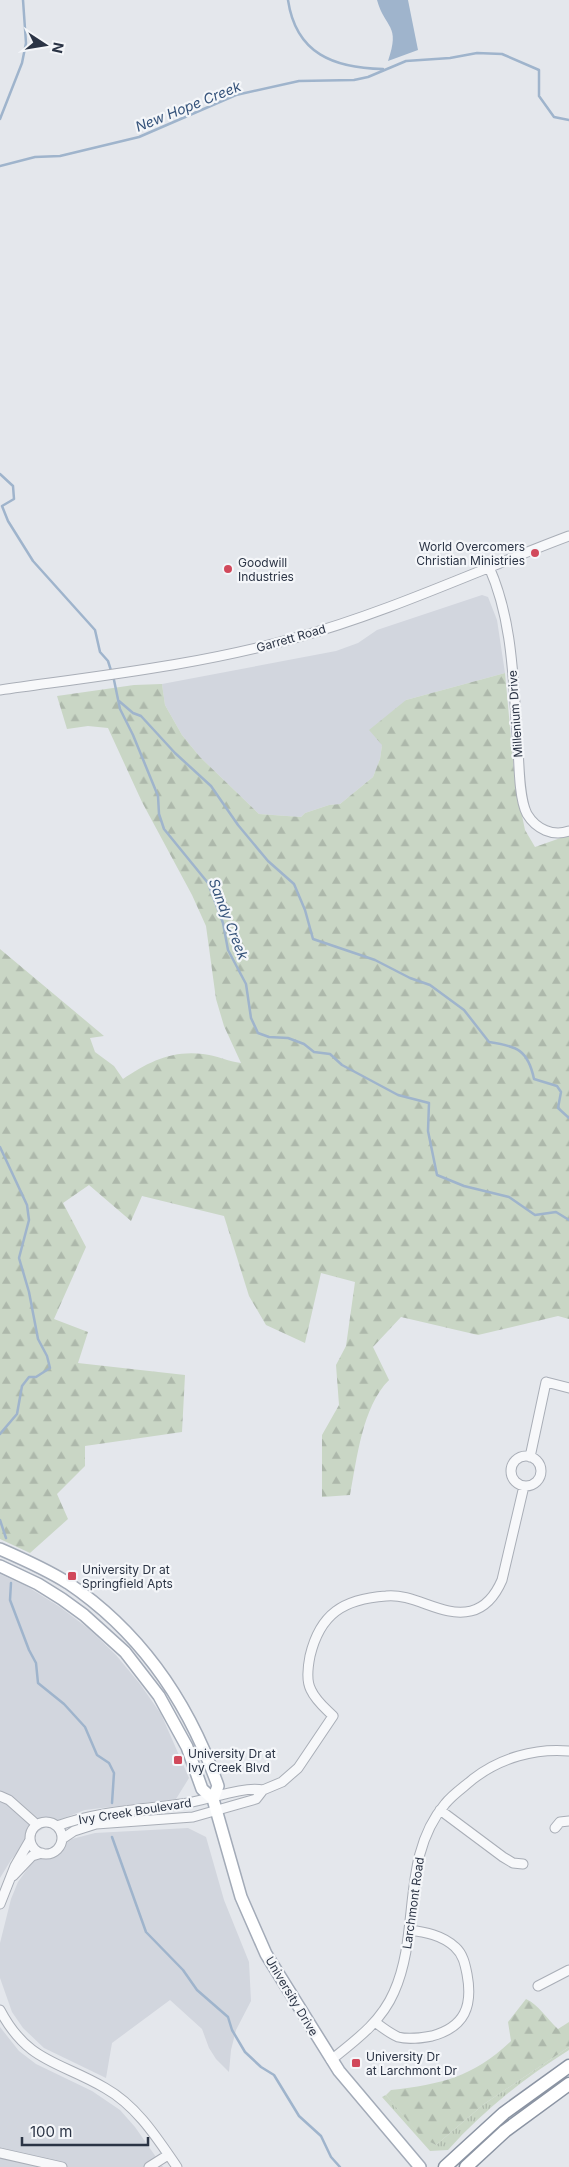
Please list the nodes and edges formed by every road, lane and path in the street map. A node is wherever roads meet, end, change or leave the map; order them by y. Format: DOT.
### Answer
graph roads {
  1 [pos="569,536"];
  2 [pos="489,567"];
  3 [pos="0,690"];
  4 [pos="569,831"];
  5 [pos="569,1388"];
  6 [pos="530,1457"];
  7 [pos="524,1486"];
  8 [pos="0,1549"];
  9 [pos="0,1566"];
  10 [pos="569,1751"];
  11 [pos="264,1790"];
  12 [pos="0,1796"];
  13 [pos="212,1799"];
  14 [pos="440,1810"];
  15 [pos="216,1811"];
  16 [pos="569,1822"];
  17 [pos="36,1824"];
  18 [pos="57,1826"];
  19 [pos="555,1828"];
  20 [pos="62,1839"];
  21 [pos="30,1840"];
  22 [pos="42,1854"];
  23 [pos="523,1864"];
  24 [pos="8,1882"];
  25 [pos="0,1904"];
  26 [pos="409,1930"];
  27 [pos="569,1970"];
  28 [pos="538,1986"];
  29 [pos="0,2010"];
  30 [pos="376,2022"];
  31 [pos="331,2060"];
  32 [pos="569,2066"];
  33 [pos="569,2084"];
  34 [pos="0,2153"];
  35 [pos="168,2155"];
  36 [pos="62,2167"];
  37 [pos="149,2167"];
  38 [pos="177,2167"];
  39 [pos="420,2167"];
  40 [pos="445,2167"];
  41 [pos="466,2167"];
  1 -- 2 [label="street, Garrett Road"];
  2 -- 3 [label="street, Garrett Road"];
  2 -- 4 [label="street, Millenium Drive"];
  5 -- 6 [label="street"];
  6 -- 7 [label="street"];
  6 -- 7 [label="street"];
  7 -- 11 [label="street, Ivy Creek Boulevard"];
  8 -- 13 [label="main road, University Drive"];
  9 -- 13 [label="main road, University Drive"];
  10 -- 14 [label="street, Larchmont Road"];
  11 -- 13 [label="street, Ivy Creek Boulevard"];
  11 -- 15 [label="street, Ivy Creek Boulevard"];
  12 -- 17 [label="street"];
  13 -- 15 [label="main road, University Drive"];
  13 -- 18 [label="street, Ivy Creek Boulevard"];
  14 -- 23 [label="street"];
  14 -- 26 [label="street, Larchmont Road"];
  15 -- 20 [label="street, Ivy Creek Boulevard"];
  15 -- 31 [label="main road, University Drive"];
  16 -- 19 [label="street"];
  17 -- 18 [label="street"];
  17 -- 21 [label="street"];
  18 -- 20 [label="street"];
  20 -- 22 [label="street"];
  21 -- 22 [label="street"];
  21 -- 24 [label="street"];
  22 -- 24 [label="street"];
  24 -- 25 [label="street"];
  26 -- 30 [label="street, Larchmont Road"];
  26 -- 30 [label="street"];
  27 -- 28 [label="street"];
  29 -- 35 [label="street"];
  30 -- 31 [label="street, Larchmont Road"];
  31 -- 39 [label="main road, University Drive"];
  32 -- 40 [label="highway"];
  33 -- 41 [label="highway"];
  34 -- 36 [label="street"];
  35 -- 37 [label="street"];
  35 -- 38 [label="street"];
}
